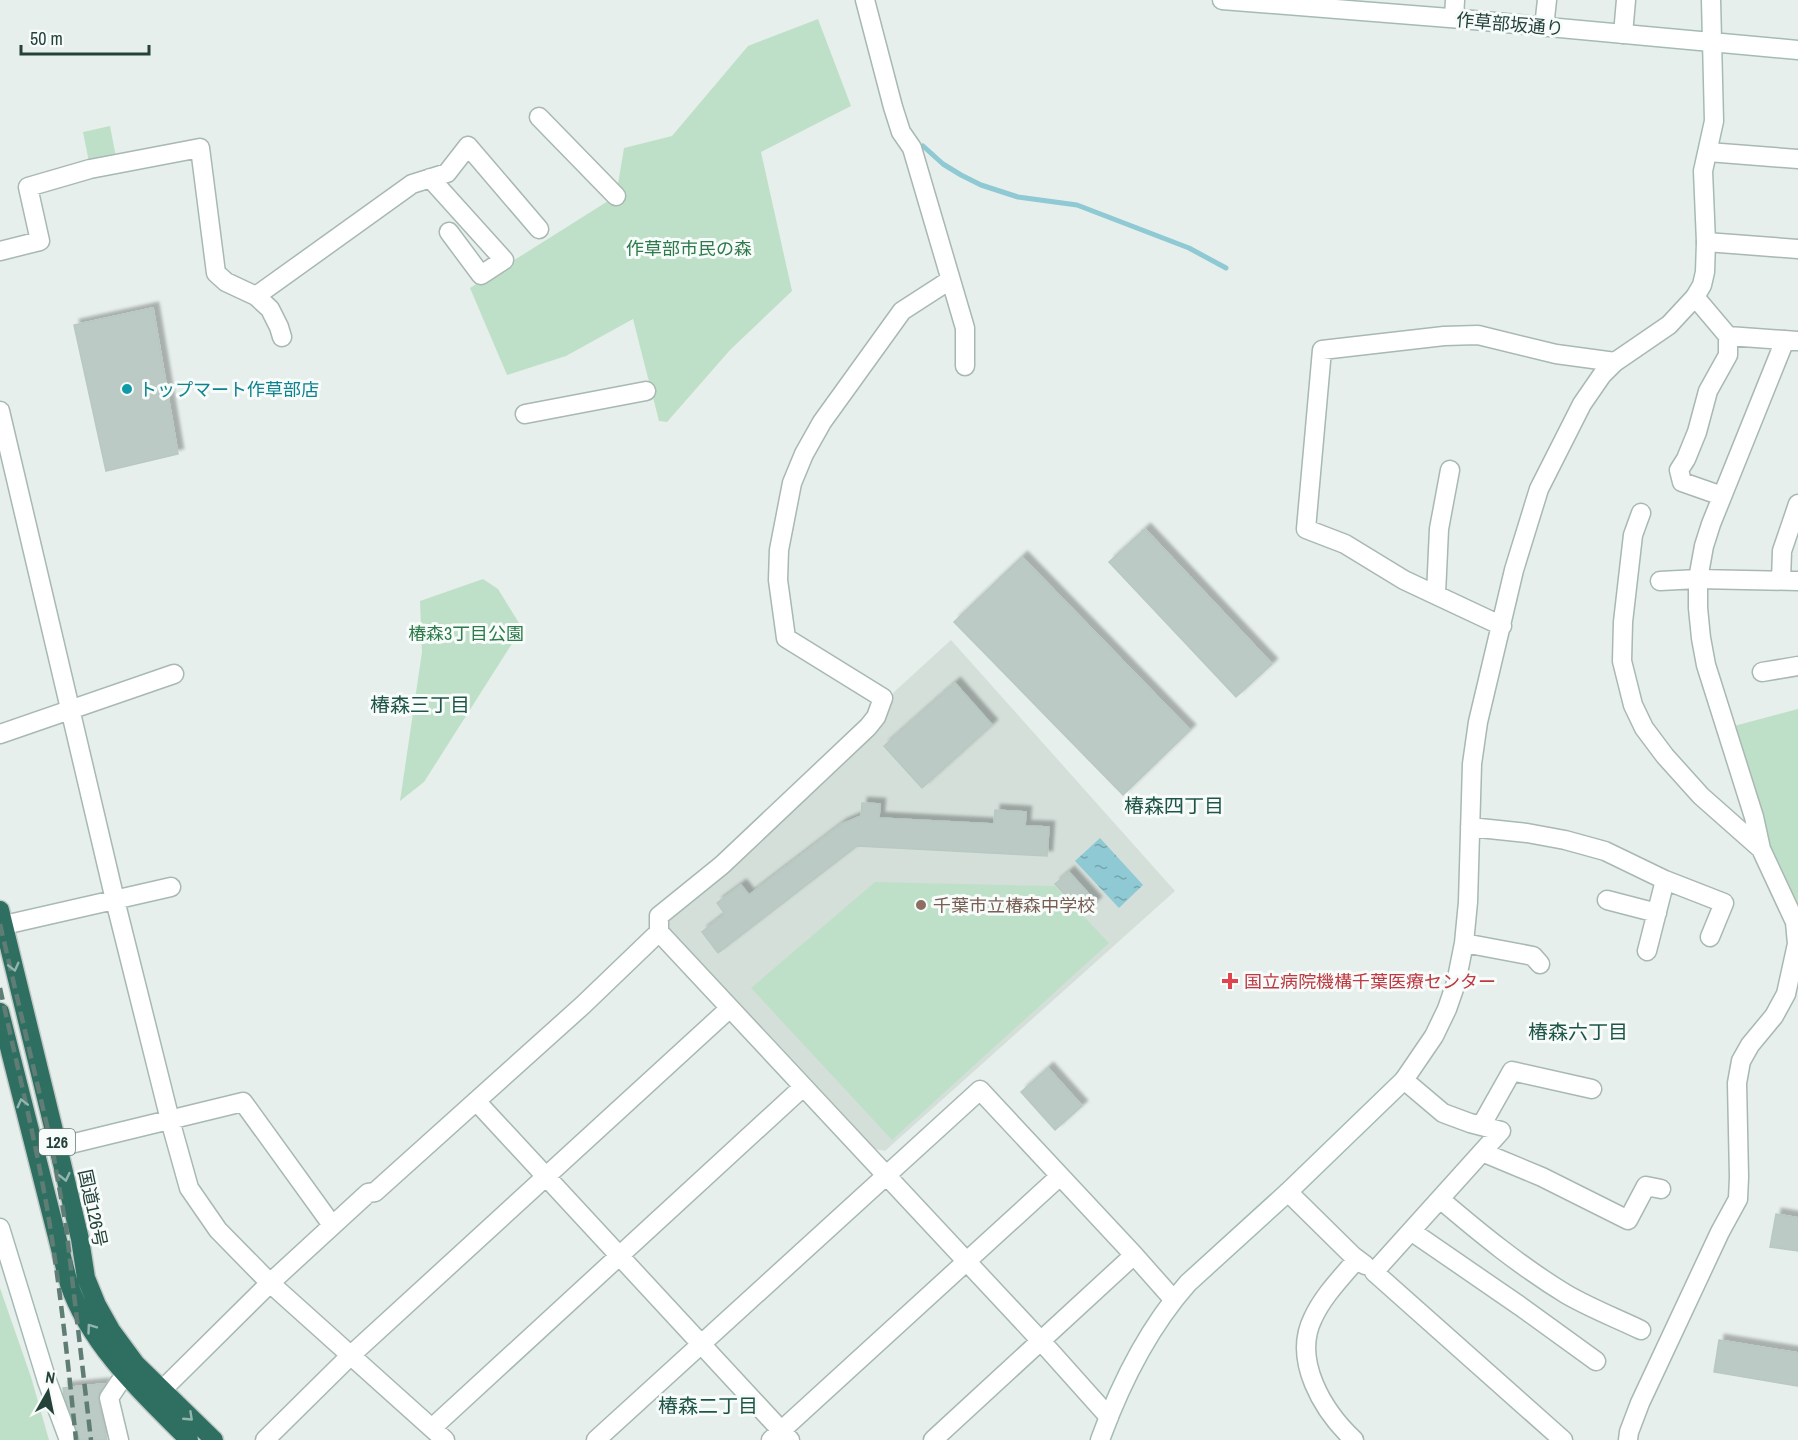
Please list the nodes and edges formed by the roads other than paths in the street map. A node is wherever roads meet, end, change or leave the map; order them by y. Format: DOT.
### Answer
graph roads {
  1 [pos="865,0"];
  2 [pos="1222,0"];
  3 [pos="1455,0"];
  4 [pos="1547,0"];
  5 [pos="1626,0"];
  6 [pos="1711,0"];
  7 [pos="1454,18"];
  8 [pos="1544,27"];
  9 [pos="1623,34"];
  10 [pos="1711,43"];
  11 [pos="1798,50"];
  12 [pos="539,117"];
  13 [pos="1708,152"];
  14 [pos="1798,159"];
  15 [pos="430,178"];
  16 [pos="616,196"];
  17 [pos="539,229"];
  18 [pos="449,232"];
  19 [pos="1706,242"];
  20 [pos="1798,249"];
  21 [pos="0,251"];
  22 [pos="950,280"];
  23 [pos="256,296"];
  24 [pos="1695,297"];
  25 [pos="1728,336"];
  26 [pos="282,337"];
  27 [pos="1792,340"];
  28 [pos="1616,362"];
  29 [pos="965,366"];
  30 [pos="646,392"];
  31 [pos="0,411"];
  32 [pos="525,414"];
  33 [pos="1450,470"];
  34 [pos="1722,496"];
  35 [pos="1798,504"];
  36 [pos="1641,513"];
  37 [pos="1698,579"];
  38 [pos="1789,580"];
  39 [pos="1660,581"];
  40 [pos="1436,594"];
  41 [pos="1502,626"];
  42 [pos="1798,666"];
  43 [pos="1762,672"];
  44 [pos="174,674"];
  45 [pos="71,710"];
  46 [pos="0,734"];
  47 [pos="1470,827"];
  48 [pos="1761,849"];
  49 [pos="1665,880"];
  50 [pos="171,887"];
  51 [pos="115,900"];
  52 [pos="1607,900"];
  53 [pos="1657,913"];
  54 [pos="1,920"];
  55 [pos="1796,922"];
  56 [pos="658,932"];
  57 [pos="1710,937"];
  58 [pos="1464,943"];
  59 [pos="1647,951"];
  60 [pos="1540,964"];
  61 [pos="730,1008"];
  62 [pos="0,1012"];
  63 [pos="1404,1080"];
  64 [pos="803,1087"];
  65 [pos="1592,1089"];
  66 [pos="476,1101"];
  67 [pos="170,1120"];
  68 [pos="1481,1126"];
  69 [pos="58,1147"];
  70 [pos="1482,1152"];
  71 [pos="545,1176"];
  72 [pos="887,1176"];
  73 [pos="1060,1176"];
  74 [pos="1661,1189"];
  75 [pos="1288,1192"];
  76 [pos="1440,1199"];
  77 [pos="332,1225"];
  78 [pos="0,1228"];
  79 [pos="1411,1231"];
  80 [pos="1134,1255"];
  81 [pos="619,1256"];
  82 [pos="1357,1259"];
  83 [pos="967,1262"];
  84 [pos="1374,1272"];
  85 [pos="270,1283"];
  86 [pos="1173,1299"];
  87 [pos="1641,1330"];
  88 [pos="1041,1341"];
  89 [pos="701,1343"];
  90 [pos="350,1356"];
  91 [pos="1596,1361"];
  92 [pos="131,1370"];
  93 [pos="162,1391"];
  94 [pos="1108,1417"];
  95 [pos="438,1434"];
  96 [pos="781,1437"];
  97 [pos="69,1440"];
  98 [pos="119,1440"];
  99 [pos="189,1440"];
  100 [pos="214,1440"];
  101 [pos="265,1440"];
  102 [pos="596,1440"];
  103 [pos="933,1440"];
  104 [pos="1099,1440"];
  105 [pos="1354,1440"];
  106 [pos="1563,1440"];
  107 [pos="1628,1440"];
  1 -- 22 [label="street"];
  2 -- 7 [label="street, 作草部坂通り"];
  3 -- 7 [label="street"];
  4 -- 8 [label="street"];
  5 -- 9 [label="street"];
  6 -- 10 [label="street"];
  7 -- 8 [label="street, 作草部坂通り"];
  8 -- 9 [label="street, 作草部坂通り"];
  9 -- 10 [label="street, 作草部坂通り"];
  10 -- 11 [label="street, 作草部坂通り"];
  10 -- 13 [label="street"];
  12 -- 16 [label="street"];
  13 -- 14 [label="street"];
  13 -- 19 [label="street"];
  15 -- 17 [label="street"];
  15 -- 18 [label="street"];
  15 -- 23 [label="street"];
  19 -- 20 [label="street"];
  19 -- 24 [label="street"];
  21 -- 23 [label="street"];
  22 -- 29 [label="street"];
  22 -- 56 [label="street"];
  23 -- 26 [label="street"];
  24 -- 25 [label="street"];
  24 -- 28 [label="street"];
  25 -- 27 [label="street"];
  25 -- 34 [label="street"];
  27 -- 34 [label="street"];
  28 -- 40 [label="street"];
  28 -- 41 [label="street"];
  30 -- 32 [label="street"];
  31 -- 45 [label="street"];
  33 -- 40 [label="street"];
  34 -- 37 [label="street"];
  35 -- 38 [label="street"];
  36 -- 48 [label="street"];
  37 -- 38 [label="street"];
  37 -- 39 [label="street"];
  37 -- 48 [label="street"];
  40 -- 41 [label="street"];
  41 -- 47 [label="street"];
  42 -- 43 [label="street"];
  44 -- 45 [label="street"];
  45 -- 46 [label="street"];
  45 -- 51 [label="street"];
  47 -- 49 [label="street"];
  47 -- 58 [label="street"];
  48 -- 55 [label="street"];
  49 -- 53 [label="street"];
  49 -- 57 [label="street"];
  50 -- 51 [label="street"];
  51 -- 54 [label="street"];
  51 -- 67 [label="street"];
  52 -- 53 [label="street"];
  53 -- 59 [label="street"];
  54 -- 69 [label="highway, 国道126号 / 126, one-way"];
  55 -- 107 [label="street"];
  56 -- 61 [label="street"];
  56 -- 66 [label="street"];
  58 -- 60 [label="street"];
  58 -- 63 [label="street"];
  61 -- 64 [label="street"];
  61 -- 71 [label="street"];
  92 -- 62 [label="highway, 国道126号 / 126, one-way"];
  63 -- 68 [label="street"];
  63 -- 75 [label="street"];
  64 -- 72 [label="street"];
  64 -- 81 [label="street"];
  65 -- 68 [label="street"];
  66 -- 71 [label="street"];
  66 -- 77 [label="street"];
  67 -- 69 [label="street"];
  67 -- 77 [label="street"];
  67 -- 85 [label="street"];
  68 -- 70 [label="street"];
  69 -- 92 [label="highway, 国道126号 / 126, one-way"];
  70 -- 74 [label="street"];
  70 -- 76 [label="street"];
  71 -- 81 [label="street"];
  71 -- 90 [label="street"];
  72 -- 73 [label="street"];
  72 -- 83 [label="street"];
  72 -- 89 [label="street"];
  73 -- 80 [label="street"];
  73 -- 83 [label="street"];
  75 -- 82 [label="street"];
  75 -- 86 [label="street"];
  76 -- 79 [label="street"];
  76 -- 87 [label="street"];
  77 -- 85 [label="street"];
  78 -- 97 [label="street"];
  79 -- 84 [label="street"];
  79 -- 91 [label="street"];
  80 -- 86 [label="street"];
  80 -- 88 [label="street"];
  81 -- 89 [label="street"];
  81 -- 95 [label="street"];
  82 -- 84 [label="street"];
  82 -- 105 [label="street"];
  83 -- 88 [label="street"];
  83 -- 96 [label="street"];
  84 -- 106 [label="street"];
  85 -- 90 [label="street"];
  85 -- 93 [label="street"];
  86 -- 94 [label="street"];
  88 -- 94 [label="street"];
  88 -- 103 [label="street"];
  89 -- 96 [label="street"];
  89 -- 102 [label="street"];
  90 -- 95 [label="street"];
  90 -- 101 [label="street"];
  92 -- 93 [label="highway, 国道126号 / 126"];
  92 -- 98 [label="street"];
  92 -- 99 [label="highway, 国道126号 / 126"];
  93 -- 100 [label="highway, 国道126号 / 126, one-way"];
  94 -- 104 [label="street"];
}
